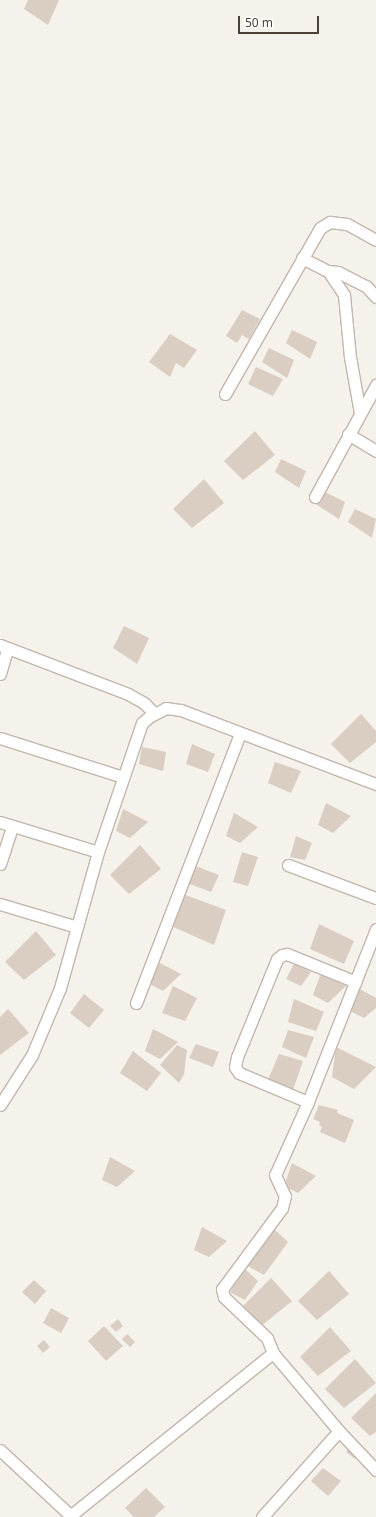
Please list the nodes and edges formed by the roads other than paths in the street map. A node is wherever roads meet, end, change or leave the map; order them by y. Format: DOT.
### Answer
graph roads {
  1 [pos="376,240"];
  2 [pos="302,258"];
  3 [pos="328,271"];
  4 [pos="376,297"];
  5 [pos="376,385"];
  6 [pos="225,394"];
  7 [pos="360,413"];
  8 [pos="348,434"];
  9 [pos="376,450"];
  10 [pos="315,497"];
  11 [pos="4,647"];
  12 [pos="0,674"];
  13 [pos="154,713"];
  14 [pos="240,733"];
  15 [pos="0,738"];
  16 [pos="123,777"];
  17 [pos="376,784"];
  18 [pos="0,822"];
  19 [pos="12,826"];
  20 [pos="98,852"];
  21 [pos="0,864"];
  22 [pos="288,865"];
  23 [pos="376,898"];
  24 [pos="0,904"];
  25 [pos="77,927"];
  26 [pos="376,929"];
  27 [pos="356,982"];
  28 [pos="136,1003"];
  29 [pos="308,1102"];
  30 [pos="0,1105"];
  31 [pos="273,1353"];
  32 [pos="339,1431"];
  33 [pos="0,1450"];
  34 [pos="376,1470"];
  35 [pos="71,1516"];
  36 [pos="262,1517"];
  1 -- 2 [label="street"];
  2 -- 3 [label="street"];
  2 -- 6 [label="street"];
  3 -- 4 [label="street"];
  3 -- 7 [label="street"];
  5 -- 7 [label="street"];
  7 -- 8 [label="street"];
  8 -- 9 [label="street"];
  8 -- 10 [label="street"];
  11 -- 12 [label="street"];
  11 -- 13 [label="street"];
  13 -- 14 [label="street"];
  13 -- 16 [label="street"];
  14 -- 17 [label="street"];
  14 -- 28 [label="street"];
  15 -- 16 [label="street"];
  16 -- 20 [label="street"];
  18 -- 19 [label="street"];
  19 -- 20 [label="street"];
  19 -- 21 [label="street"];
  20 -- 25 [label="street"];
  22 -- 23 [label="street"];
  24 -- 25 [label="street"];
  25 -- 30 [label="street"];
  26 -- 27 [label="street"];
  27 -- 29 [label="street"];
  27 -- 29 [label="street"];
  29 -- 31 [label="street"];
  31 -- 32 [label="street"];
  31 -- 35 [label="street"];
  32 -- 34 [label="street"];
  32 -- 36 [label="street"];
  33 -- 35 [label="street"];
}
